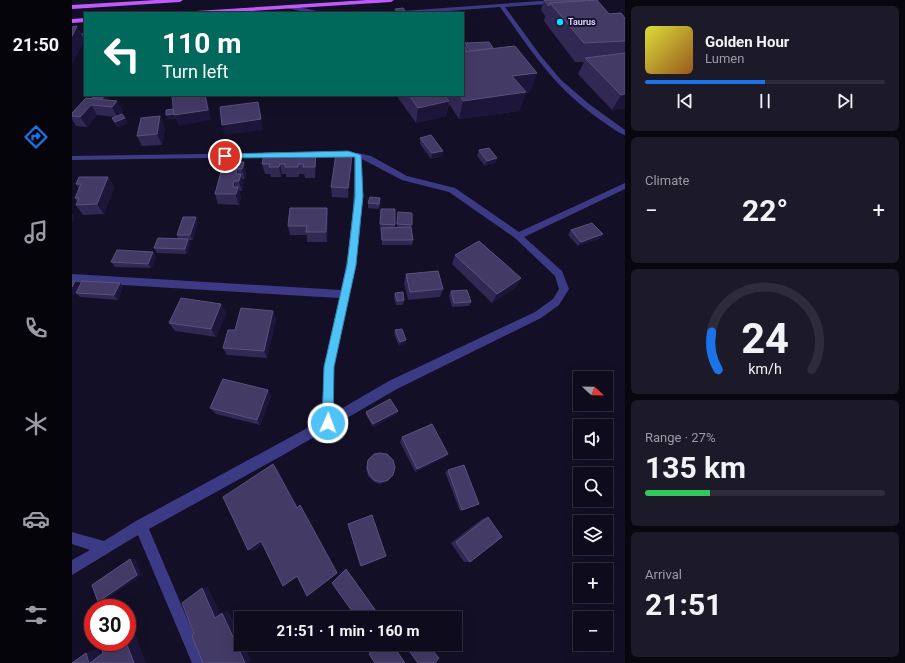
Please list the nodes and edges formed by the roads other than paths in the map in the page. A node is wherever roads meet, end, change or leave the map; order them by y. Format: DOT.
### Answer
graph roads {
  1 [pos="180,0"];
  2 [pos="391,0"];
  3 [pos="575,0"];
  4 [pos="502,6"];
  5 [pos="72,7"];
  6 [pos="289,7"];
  7 [pos="212,12"];
  8 [pos="310,12"];
  9 [pos="416,12"];
  10 [pos="72,20"];
  11 [pos="82,20"];
  12 [pos="84,35"];
  13 [pos="72,36"];
  14 [pos="625,133"];
  15 [pos="358,155"];
  16 [pos="72,158"];
  17 [pos="625,186"];
  18 [pos="518,236"];
  19 [pos="72,278"];
  20 [pos="344,294"];
  21 [pos="328,423"];
  22 [pos="141,526"];
  23 [pos="72,538"];
  24 [pos="104,548"];
  25 [pos="72,568"];
  26 [pos="199,663"];
  1 -- 5 [label="main road"];
  2 -- 6 [label="main road"];
  3 -- 4 [label="street"];
  4 -- 9 [label="street"];
  4 -- 14 [label="street"];
  6 -- 7 [label="main road"];
  6 -- 8 [label="street"];
  10 -- 11 [label="main road"];
  12 -- 13 [label="street"];
  15 -- 16 [label="street"];
  15 -- 18 [label="street"];
  15 -- 20 [label="street"];
  17 -- 18 [label="street"];
  18 -- 21 [label="street"];
  19 -- 20 [label="street"];
  20 -- 21 [label="street"];
  21 -- 22 [label="street"];
  22 -- 24 [label="street"];
  22 -- 26 [label="street"];
  23 -- 24 [label="street"];
  24 -- 25 [label="street"];
}
